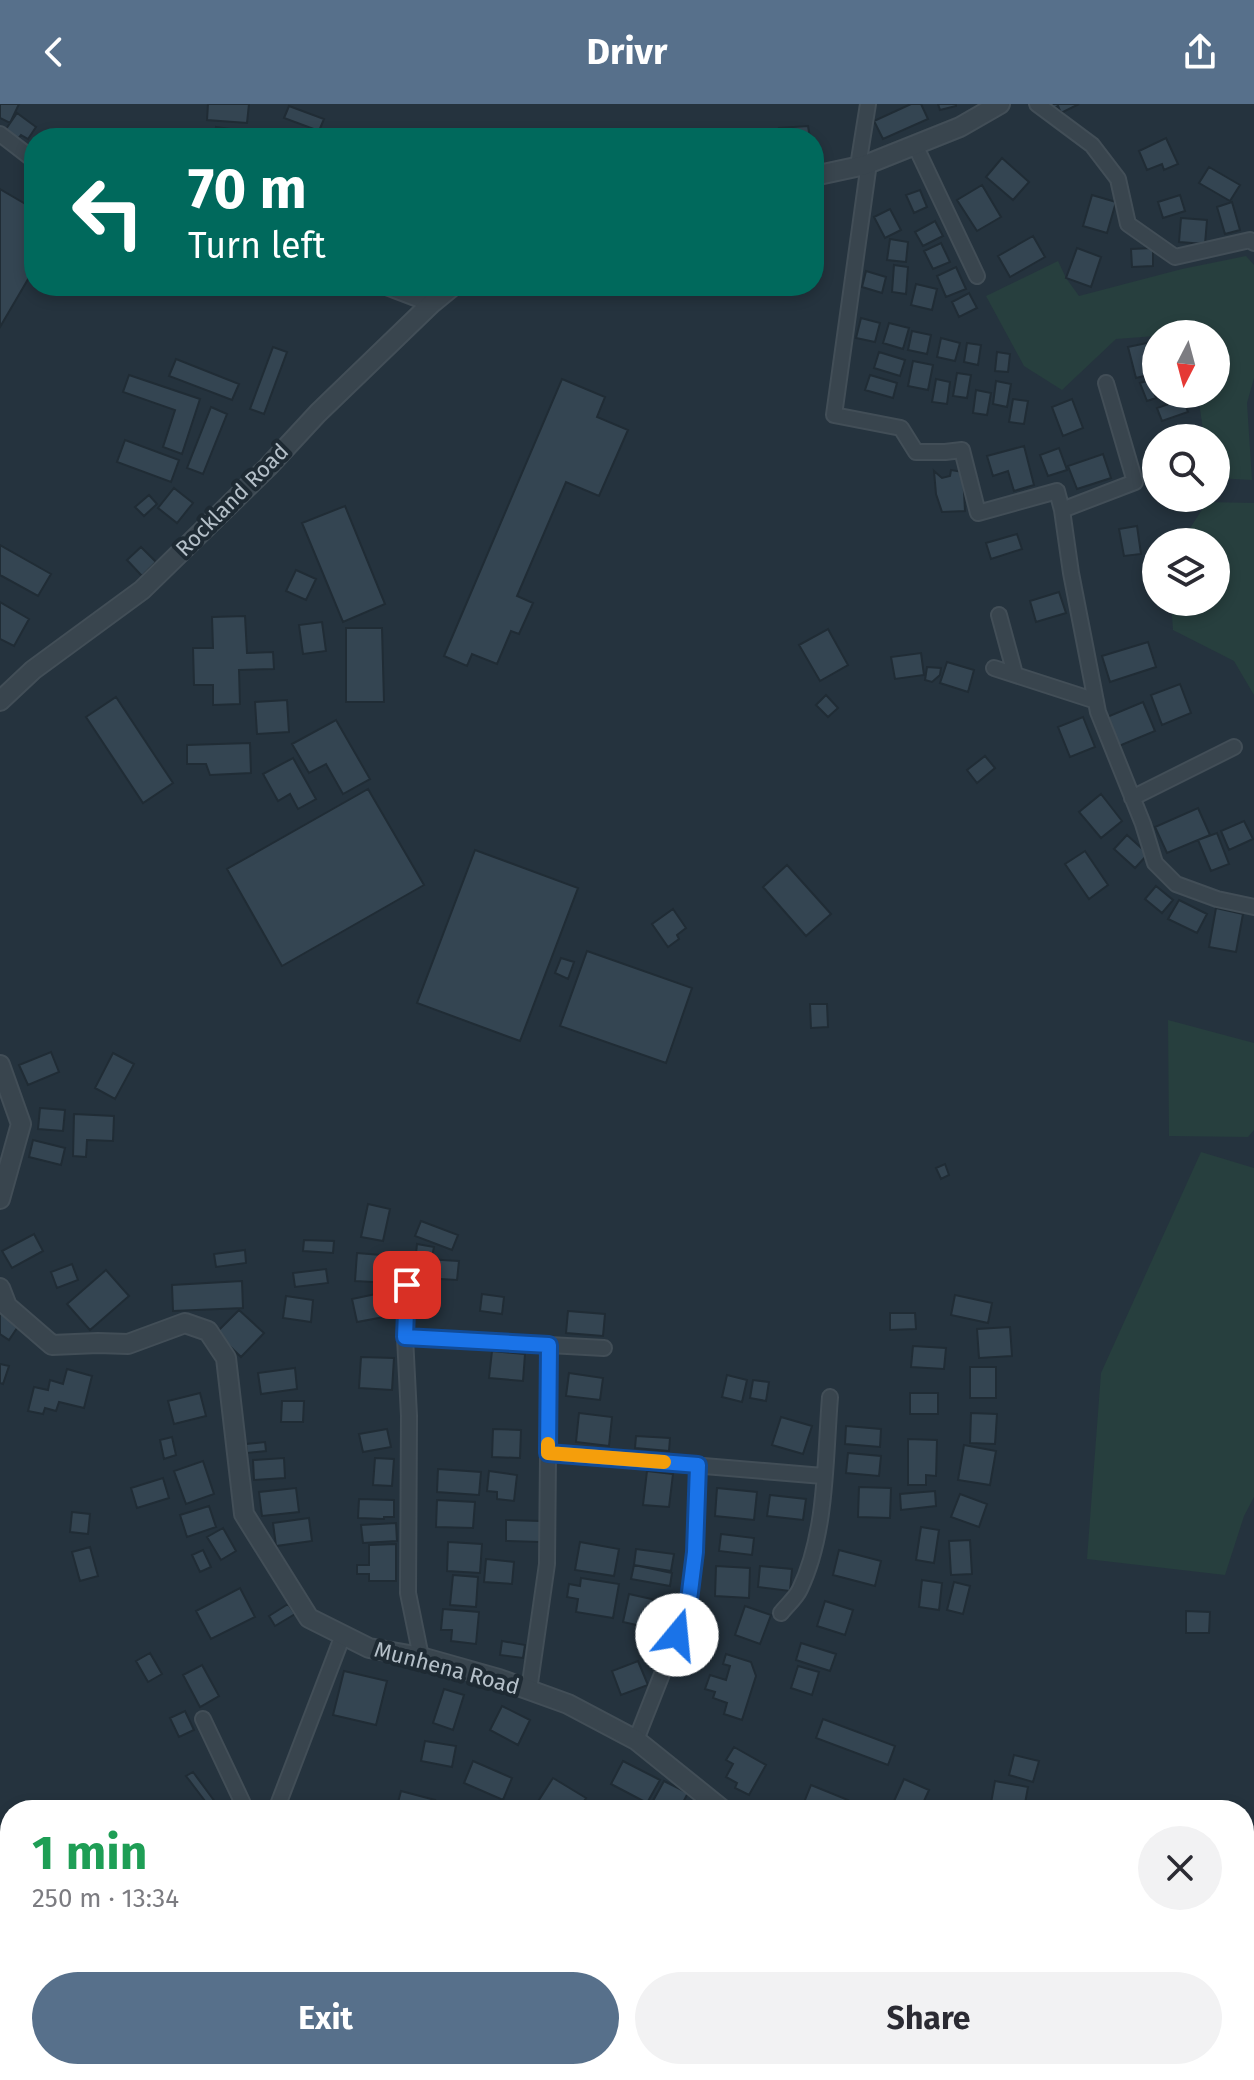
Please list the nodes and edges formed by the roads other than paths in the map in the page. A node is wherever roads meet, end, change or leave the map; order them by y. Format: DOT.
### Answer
graph roads {
  1 [pos="868,104"];
  2 [pos="1000,104"];
  3 [pos="1037,104"];
  4 [pos="0,134"];
  5 [pos="915,145"];
  6 [pos="24,152"];
  7 [pos="864,165"];
  8 [pos="824,174"];
  9 [pos="1254,243"];
  10 [pos="977,276"];
  11 [pos="410,296"];
  12 [pos="441,296"];
  13 [pos="431,304"];
  14 [pos="1106,383"];
  15 [pos="1062,510"];
  16 [pos="999,615"];
  17 [pos="994,668"];
  18 [pos="1015,674"];
  19 [pos="0,701"];
  20 [pos="1096,701"];
  21 [pos="1234,747"];
  22 [pos="1132,798"];
  23 [pos="1254,907"];
  24 [pos="0,1065"];
  25 [pos="0,1199"];
  26 [pos="407,1285"];
  27 [pos="0,1288"];
  28 [pos="405,1337"];
  29 [pos="549,1345"];
  30 [pos="604,1348"];
  31 [pos="830,1397"];
  32 [pos="548,1453"];
  33 [pos="698,1465"];
  34 [pos="823,1476"];
  35 [pos="781,1613"];
  36 [pos="343,1635"];
  37 [pos="421,1657"];
  38 [pos="529,1690"];
  39 [pos="203,1719"];
  40 [pos="636,1740"];
  41 [pos="241,1800"];
  42 [pos="280,1800"];
  43 [pos="711,1800"];
  1 -- 7 [label="street"];
  2 -- 5 [label="street"];
  3 -- 9 [label="street"];
  4 -- 6 [label="street"];
  5 -- 7 [label="street"];
  5 -- 10 [label="street"];
  7 -- 8 [label="street"];
  7 -- 15 [label="street"];
  11 -- 13 [label="street"];
  12 -- 13 [label="street, Rockland Road"];
  13 -- 19 [label="street, Rockland Road"];
  14 -- 15 [label="street"];
  15 -- 20 [label="street"];
  16 -- 18 [label="street"];
  17 -- 18 [label="street"];
  18 -- 20 [label="street"];
  20 -- 22 [label="street"];
  21 -- 22 [label="street"];
  22 -- 23 [label="street"];
  24 -- 25 [label="street"];
  26 -- 28 [label="street"];
  27 -- 36 [label="street, Munhena Road"];
  28 -- 29 [label="street"];
  28 -- 37 [label="street"];
  29 -- 30 [label="street"];
  29 -- 32 [label="street"];
  31 -- 34 [label="street"];
  32 -- 33 [label="street"];
  32 -- 38 [label="street"];
  33 -- 34 [label="street"];
  33 -- 40 [label="street"];
  34 -- 35 [label="street"];
  36 -- 37 [label="street, Munhena Road"];
  36 -- 42 [label="street"];
  37 -- 38 [label="street, Munhena Road"];
  38 -- 40 [label="street, Munhena Road"];
  39 -- 41 [label="street"];
  40 -- 43 [label="street, Munhena Road"];
}
